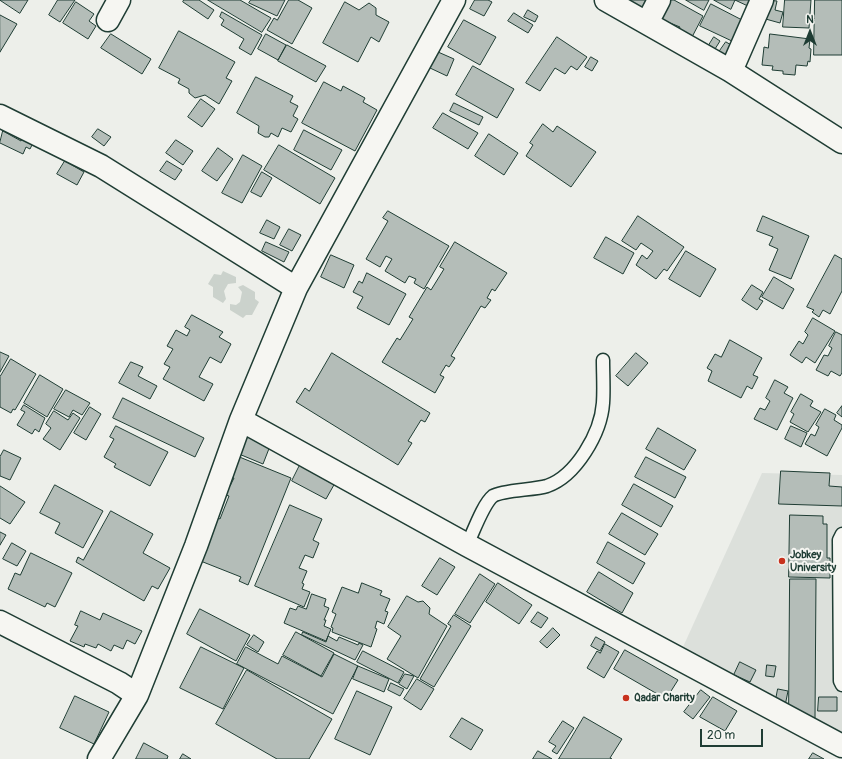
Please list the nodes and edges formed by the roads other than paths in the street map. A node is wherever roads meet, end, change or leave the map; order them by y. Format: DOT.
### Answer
graph roads {
  1 [pos="119,0"];
  2 [pos="454,0"];
  3 [pos="606,0"];
  4 [pos="659,0"];
  5 [pos="762,0"];
  6 [pos="108,20"];
  7 [pos="647,23"];
  8 [pos="731,71"];
  9 [pos="0,116"];
  10 [pos="842,142"];
  11 [pos="296,288"];
  12 [pos="603,360"];
  13 [pos="241,420"];
  14 [pos="842,534"];
  15 [pos="467,545"];
  16 [pos="0,622"];
  17 [pos="842,685"];
  18 [pos="137,695"];
  19 [pos="842,746"];
  20 [pos="99,759"];
  1 -- 6 [label="street"];
  2 -- 11 [label="street"];
  3 -- 7 [label="street"];
  4 -- 7 [label="street"];
  5 -- 8 [label="street"];
  7 -- 8 [label="street"];
  8 -- 10 [label="street"];
  9 -- 11 [label="street"];
  11 -- 13 [label="street"];
  12 -- 15 [label="lane"];
  13 -- 15 [label="street"];
  13 -- 18 [label="street"];
  14 -- 17 [label="lane"];
  15 -- 19 [label="street"];
  16 -- 18 [label="street"];
  18 -- 20 [label="street"];
}
